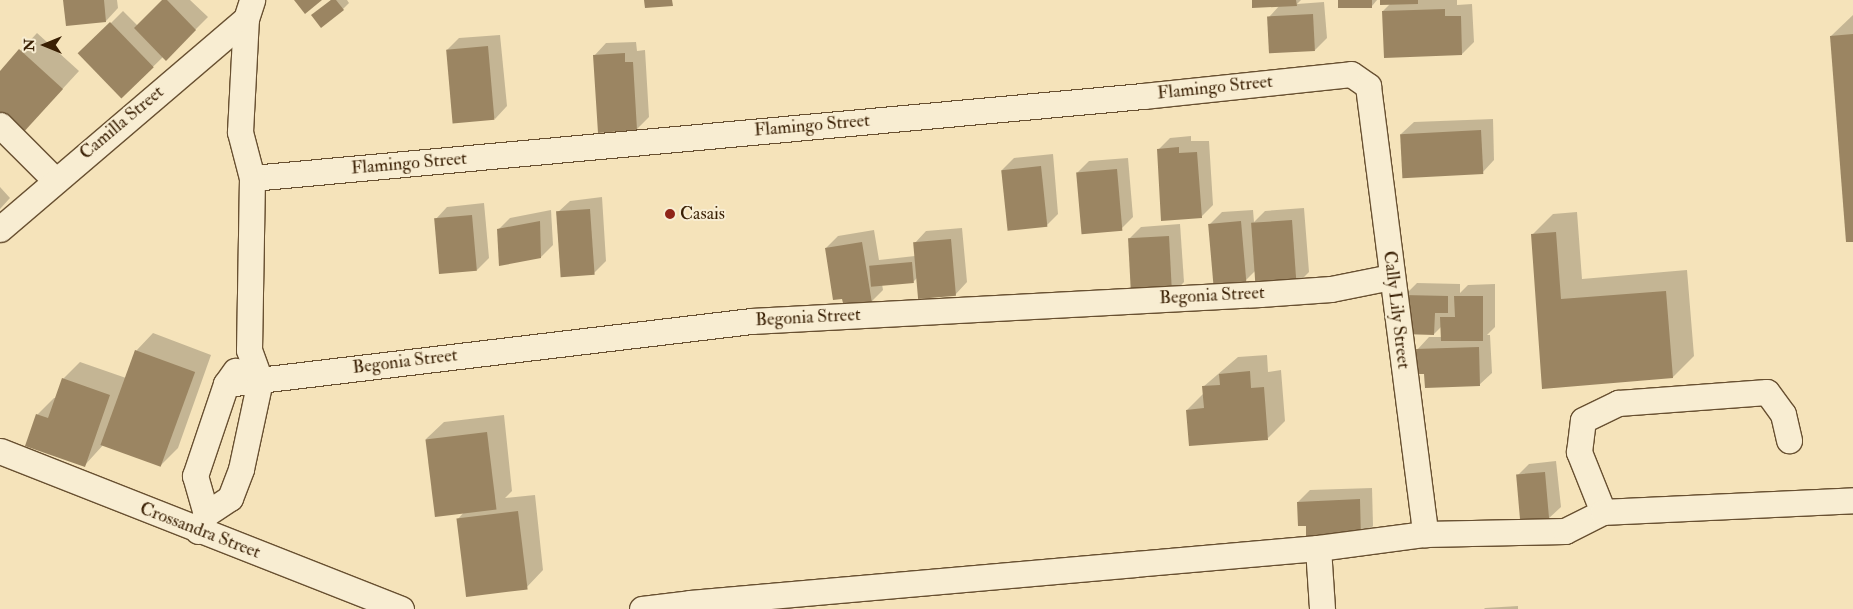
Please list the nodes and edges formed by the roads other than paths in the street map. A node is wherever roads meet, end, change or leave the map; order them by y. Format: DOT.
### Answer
graph roads {
  1 [pos="249,9"];
  2 [pos="1368,86"];
  3 [pos="0,125"];
  4 [pos="252,178"];
  5 [pos="55,180"];
  6 [pos="0,229"];
  7 [pos="1391,277"];
  8 [pos="249,350"];
  9 [pos="260,380"];
  10 [pos="226,384"];
  11 [pos="1789,440"];
  12 [pos="0,451"];
  13 [pos="1853,500"];
  14 [pos="1603,512"];
  15 [pos="202,522"];
  16 [pos="1425,534"];
  17 [pos="1318,548"];
  18 [pos="874,598"];
  19 [pos="401,609"];
  20 [pos="642,609"];
  21 [pos="1322,609"];
  1 -- 4 [label="street"];
  1 -- 5 [label="street, Camilla Street"];
  2 -- 4 [label="street, Flamingo Street"];
  2 -- 7 [label="street, Cally Lily Street"];
  3 -- 5 [label="street"];
  4 -- 8 [label="street"];
  5 -- 6 [label="street, Camilla Street"];
  7 -- 9 [label="street, Begonia Street"];
  7 -- 16 [label="street, Cally Lily Street"];
  8 -- 9 [label="street"];
  8 -- 10 [label="street"];
  9 -- 10 [label="street, Begonia Street"];
  9 -- 15 [label="street"];
  10 -- 15 [label="street"];
  11 -- 14 [label="street"];
  12 -- 15 [label="street, Crossandra Street"];
  13 -- 14 [label="street"];
  14 -- 16 [label="street"];
  15 -- 19 [label="street, Crossandra Street"];
  16 -- 17 [label="street"];
  17 -- 18 [label="street"];
  17 -- 21 [label="street"];
  18 -- 20 [label="street"];
}
